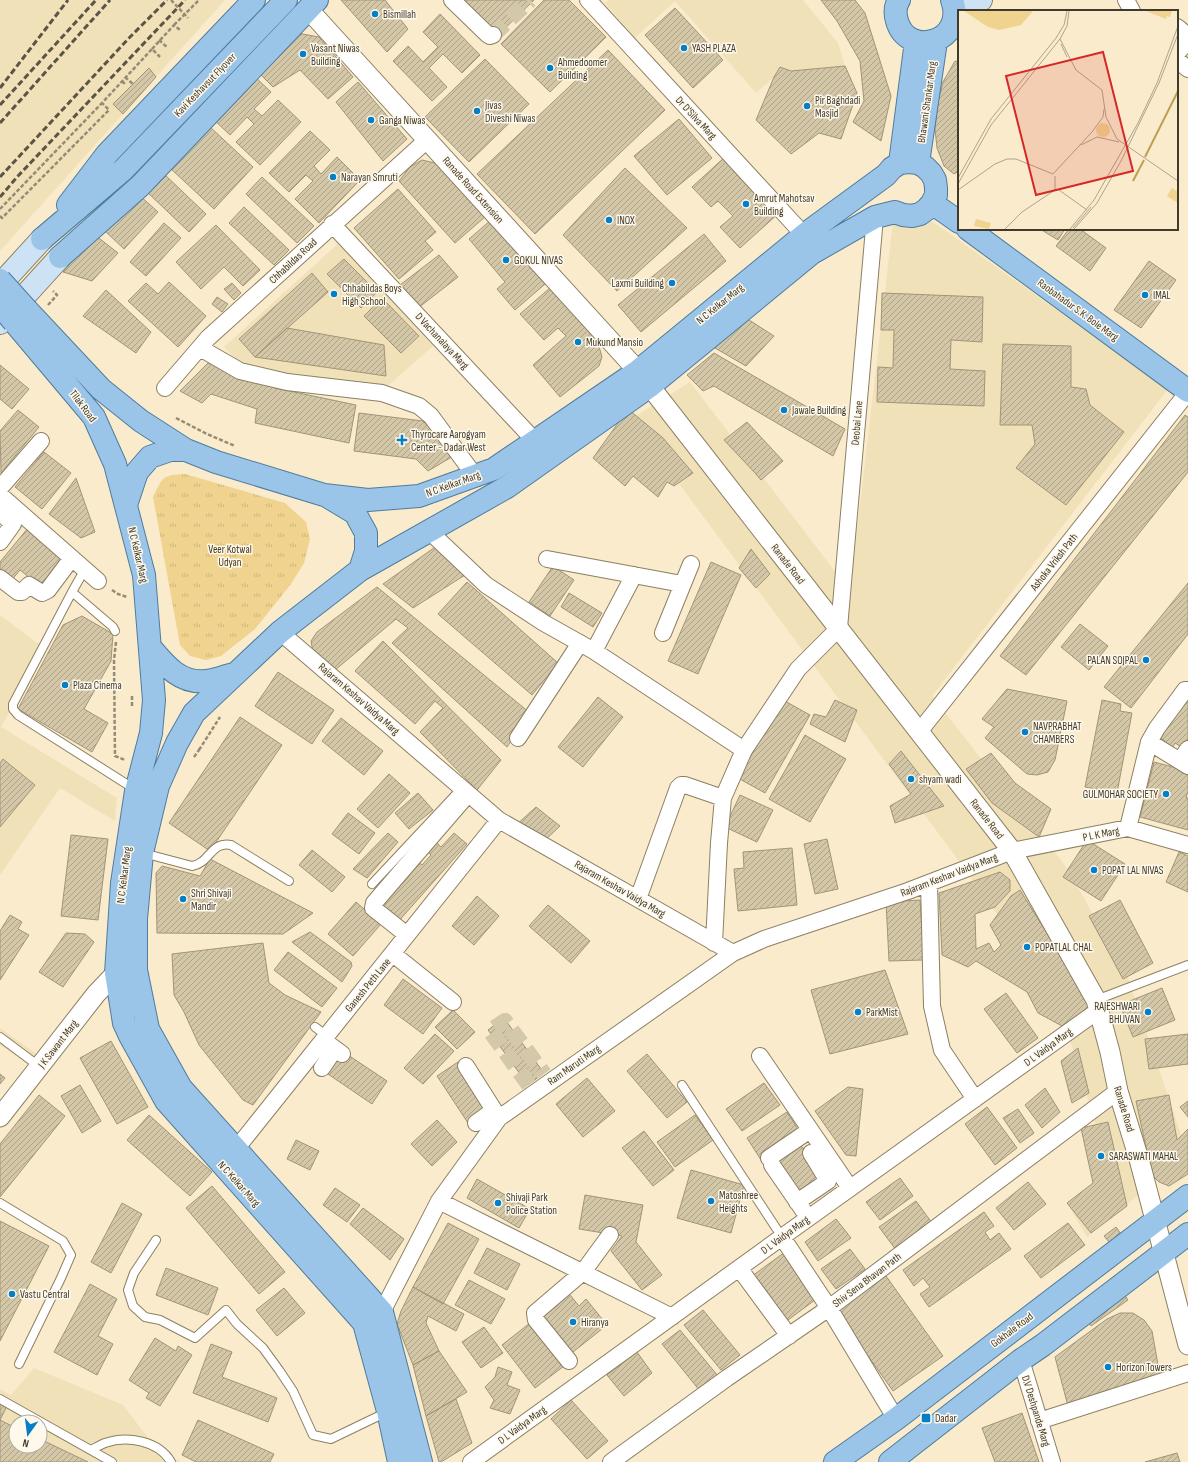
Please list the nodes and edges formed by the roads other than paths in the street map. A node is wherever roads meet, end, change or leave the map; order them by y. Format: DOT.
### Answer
graph roads {
  1 [pos="254,0"];
  2 [pos="286,0"];
  3 [pos="452,0"];
  4 [pos="588,0"];
  5 [pos="899,0"];
  6 [pos="981,0"];
  7 [pos="1126,0"];
  8 [pos="313,5"];
  9 [pos="954,5"];
  10 [pos="1131,10"];
  11 [pos="1178,28"];
  12 [pos="493,35"];
  13 [pos="1188,36"];
  14 [pos="926,41"];
  15 [pos="1188,41"];
  16 [pos="1178,52"];
  17 [pos="427,140"];
  18 [pos="901,167"];
  19 [pos="123,170"];
  20 [pos="932,203"];
  21 [pos="875,217"];
  22 [pos="958,221"];
  23 [pos="332,224"];
  24 [pos="969,230"];
  25 [pos="804,235"];
  26 [pos="42,239"];
  27 [pos="60,257"];
  28 [pos="0,280"];
  29 [pos="0,285"];
  30 [pos="0,305"];
  31 [pos="14,318"];
  32 [pos="200,348"];
  33 [pos="644,378"];
  34 [pos="165,388"];
  35 [pos="1188,391"];
  36 [pos="41,441"];
  37 [pos="535,441"];
  38 [pos="186,450"];
  39 [pos="475,476"];
  40 [pos="0,488"];
  41 [pos="0,495"];
  42 [pos="324,495"];
  43 [pos="126,505"];
  44 [pos="0,512"];
  45 [pos="21,531"];
  46 [pos="429,531"];
  47 [pos="0,542"];
  48 [pos="0,555"];
  49 [pos="72,558"];
  50 [pos="547,559"];
  51 [pos="691,564"];
  52 [pos="85,569"];
  53 [pos="360,570"];
  54 [pos="634,575"];
  55 [pos="0,578"];
  56 [pos="98,581"];
  57 [pos="682,584"];
  58 [pos="72,592"];
  59 [pos="839,628"];
  60 [pos="116,631"];
  61 [pos="280,632"];
  62 [pos="663,633"];
  63 [pos="580,643"];
  64 [pos="150,646"];
  65 [pos="594,651"];
  66 [pos="237,673"];
  67 [pos="1188,690"];
  68 [pos="919,732"];
  69 [pos="518,738"];
  70 [pos="1149,742"];
  71 [pos="744,750"];
  72 [pos="1185,759"];
  73 [pos="136,791"];
  74 [pos="465,791"];
  75 [pos="723,798"];
  76 [pos="499,820"];
  77 [pos="1128,828"];
  78 [pos="1188,845"];
  79 [pos="1012,851"];
  80 [pos="142,853"];
  81 [pos="289,881"];
  82 [pos="929,883"];
  83 [pos="372,884"];
  84 [pos="638,899"];
  85 [pos="408,936"];
  86 [pos="714,943"];
  87 [pos="733,953"];
  88 [pos="392,954"];
  89 [pos="1188,965"];
  90 [pos="116,972"];
  91 [pos="453,1002"];
  92 [pos="1098,1005"];
  93 [pos="0,1037"];
  94 [pos="760,1056"];
  95 [pos="466,1066"];
  96 [pos="40,1067"];
  97 [pos="682,1085"];
  98 [pos="1118,1091"];
  99 [pos="975,1098"];
  100 [pos="496,1114"];
  101 [pos="0,1117"];
  102 [pos="476,1123"];
  103 [pos="810,1130"];
  104 [pos="236,1149"];
  105 [pos="811,1153"];
  106 [pos="850,1188"];
  107 [pos="1188,1196"];
  108 [pos="801,1200"];
  109 [pos="439,1201"];
  110 [pos="0,1203"];
  111 [pos="812,1215"];
  112 [pos="1155,1221"];
  113 [pos="1188,1234"];
  114 [pos="610,1235"];
  115 [pos="782,1237"];
  116 [pos="156,1240"];
  117 [pos="1164,1253"];
  118 [pos="739,1268"];
  119 [pos="583,1272"];
  120 [pos="829,1308"];
  121 [pos="382,1312"];
  122 [pos="672,1316"];
  123 [pos="789,1336"];
  124 [pos="1188,1345"];
  125 [pos="1021,1360"];
  126 [pos="570,1361"];
  127 [pos="19,1364"];
  128 [pos="1188,1373"];
  129 [pos="0,1399"];
  130 [pos="388,1411"];
  131 [pos="896,1419"];
  132 [pos="1040,1422"];
  133 [pos="91,1450"];
  134 [pos="112,1462"];
  135 [pos="171,1462"];
  136 [pos="399,1462"];
  137 [pos="421,1462"];
  138 [pos="472,1462"];
  139 [pos="611,1462"];
  140 [pos="835,1462"];
  141 [pos="890,1462"];
  142 [pos="1052,1462"];
  1 -- 26 [label="main road"];
  2 -- 19 [label="main road, Kavi Keshavsut Flyover"];
  3 -- 12 [label="street"];
  4 -- 25 [label="street, Dr D'Silva Marg"];
  5 -- 14 [label="main road"];
  6 -- 9 [label="main road"];
  7 -- 10 [label="street"];
  8 -- 17 [label="street, Ranade Road Extension"];
  8 -- 27 [label="main road"];
  9 -- 14 [label="main road"];
  11 -- 13 [label="street"];
  14 -- 18 [label="main road, Bhawani Shankar Marg"];
  15 -- 16 [label="street"];
  17 -- 23 [label="street, Chhabildas Road"];
  17 -- 33 [label="street, Ranade Road Extension"];
  18 -- 20 [label="main road"];
  18 -- 25 [label="main road, N C Kelkar Marg"];
  19 -- 26 [label="main road, Kavi Keshavsut Flyover"];
  19 -- 27 [label="main road, Kavi Keshavsut Flyover"];
  20 -- 21 [label="main road, N C Kelkar Marg"];
  20 -- 22 [label="main road"];
  21 -- 33 [label="main road, N C Kelkar Marg"];
  21 -- 59 [label="street, Deobai Lane"];
  23 -- 32 [label="street, Chhabildas Road"];
  23 -- 37 [label="street, D Vachanalaya Marg"];
  24 -- 35 [label="main road, Raobahadur S.K. Bole Marg"];
  25 -- 33 [label="main road, N C Kelkar Marg"];
  26 -- 29 [label="main road"];
  27 -- 31 [label="main road"];
  28 -- 31 [label="main road, bridge"];
  30 -- 31 [label="main road, bridge"];
  31 -- 38 [label="main road"];
  31 -- 43 [label="main road, Tilak Road"];
  32 -- 34 [label="street, Chhabildas Road"];
  32 -- 39 [label="street"];
  33 -- 37 [label="main road, N C Kelkar Marg"];
  33 -- 46 [label="main road, N C Kelkar Marg"];
  33 -- 59 [label="street, Ranade Road"];
  35 -- 68 [label="street, Ashoka Vriksh Path"];
  36 -- 40 [label="street"];
  37 -- 39 [label="main road, N C Kelkar Marg"];
  38 -- 42 [label="main road, N C Kelkar Marg"];
  38 -- 43 [label="main road, N C Kelkar Marg"];
  39 -- 42 [label="main road, N C Kelkar Marg"];
  41 -- 49 [label="street"];
  42 -- 53 [label="main road"];
  43 -- 64 [label="main road, N C Kelkar Marg"];
  44 -- 47 [label="street"];
  45 -- 48 [label="street"];
  46 -- 53 [label="main road, N C Kelkar Marg"];
  46 -- 63 [label="street"];
  49 -- 52 [label="street"];
  49 -- 55 [label="street"];
  50 -- 54 [label="street"];
  51 -- 57 [label="street"];
  52 -- 56 [label="street"];
  52 -- 58 [label="lane"];
  53 -- 61 [label="main road, N C Kelkar Marg"];
  54 -- 57 [label="street"];
  54 -- 65 [label="street"];
  57 -- 62 [label="street"];
  58 -- 60 [label="lane"];
  58 -- 73 [label="lane"];
  59 -- 68 [label="street, Ranade Road"];
  59 -- 71 [label="street"];
  61 -- 66 [label="main road, N C Kelkar Marg"];
  61 -- 74 [label="street, Rajaram Keshav Vaidya Marg"];
  63 -- 65 [label="street"];
  63 -- 69 [label="street"];
  64 -- 66 [label="main road"];
  64 -- 73 [label="main road, N C Kelkar Marg"];
  65 -- 71 [label="street"];
  66 -- 80 [label="main road, N C Kelkar Marg"];
  67 -- 70 [label="street"];
  68 -- 79 [label="street, Ranade Road"];
  70 -- 72 [label="street"];
  70 -- 77 [label="street"];
  71 -- 75 [label="street"];
  73 -- 90 [label="main road, N C Kelkar Marg"];
  74 -- 76 [label="street, Rajaram Keshav Vaidya Marg"];
  74 -- 83 [label="lane"];
  74 -- 85 [label="street"];
  75 -- 84 [label="street"];
  75 -- 86 [label="street"];
  76 -- 84 [label="street, Rajaram Keshav Vaidya Marg"];
  76 -- 85 [label="street, Ganesh Peth Lane"];
  77 -- 78 [label="street, P L K Marg"];
  77 -- 79 [label="street, P L K Marg"];
  79 -- 82 [label="street, Rajaram Keshav Vaidya Marg"];
  79 -- 92 [label="street, Ranade Road"];
  80 -- 81 [label="lane"];
  80 -- 104 [label="main road, N C Kelkar Marg"];
  82 -- 87 [label="street, Rajaram Keshav Vaidya Marg"];
  82 -- 99 [label="street"];
  84 -- 86 [label="street, Rajaram Keshav Vaidya Marg"];
  85 -- 88 [label="street, Ganesh Peth Lane"];
  86 -- 87 [label="street, Rajaram Keshav Vaidya Marg"];
  87 -- 100 [label="street, Ram Maruti Marg"];
  88 -- 91 [label="street"];
  88 -- 104 [label="street, Ganesh Peth Lane"];
  89 -- 92 [label="lane"];
  90 -- 96 [label="street, J K Sawant Marg"];
  90 -- 130 [label="main road, N C Kelkar Marg"];
  92 -- 98 [label="street, Ranade Road"];
  92 -- 99 [label="street, D L Vaidya Marg"];
  93 -- 96 [label="lane"];
  94 -- 103 [label="street"];
  95 -- 100 [label="street"];
  96 -- 101 [label="street, J K Sawant Marg"];
  97 -- 115 [label="lane"];
  98 -- 112 [label="street, Ranade Road"];
  98 -- 120 [label="street, Shiv Sena Bhavan Path"];
  99 -- 106 [label="street, D L Vaidya Marg"];
  100 -- 102 [label="street"];
  100 -- 109 [label="street, Ram Maruti Marg"];
  103 -- 106 [label="street"];
  103 -- 108 [label="street"];
  104 -- 121 [label="main road, N C Kelkar Marg"];
  105 -- 108 [label="street"];
  106 -- 111 [label="street, D L Vaidya Marg"];
  107 -- 112 [label="main road, Gokhale Road"];
  108 -- 111 [label="street"];
  109 -- 119 [label="street"];
  109 -- 121 [label="street, Ram Maruti Marg"];
  110 -- 127 [label="lane"];
  111 -- 115 [label="street, D L Vaidya Marg"];
  112 -- 117 [label="street, Ranade Road"];
  112 -- 131 [label="main road, Gokhale Road"];
  113 -- 117 [label="main road"];
  114 -- 119 [label="street"];
  115 -- 118 [label="street, D L Vaidya Marg"];
  115 -- 120 [label="street"];
  116 -- 130 [label="lane"];
  117 -- 124 [label="street, Ranade Road"];
  117 -- 125 [label="main road"];
  118 -- 122 [label="street, D L Vaidya Marg"];
  118 -- 123 [label="street"];
  119 -- 122 [label="street"];
  119 -- 126 [label="street"];
  120 -- 123 [label="street, Shiv Sena Bhavan Path"];
  120 -- 131 [label="street"];
  121 -- 137 [label="main road, N C Kelkar Marg"];
  122 -- 138 [label="street, D L Vaidya Marg"];
  123 -- 139 [label="street, Shiv Sena Bhavan Path"];
  125 -- 132 [label="street, D.V Deshpande Marg"];
  125 -- 141 [label="main road"];
  128 -- 132 [label="street"];
  129 -- 133 [label="lane"];
  130 -- 136 [label="main road, N C Kelkar Marg"];
  131 -- 140 [label="main road, Gokhale Road"];
  132 -- 142 [label="street, D.V Deshpande Marg"];
  133 -- 134 [label="lane"];
  133 -- 135 [label="lane"];
}
